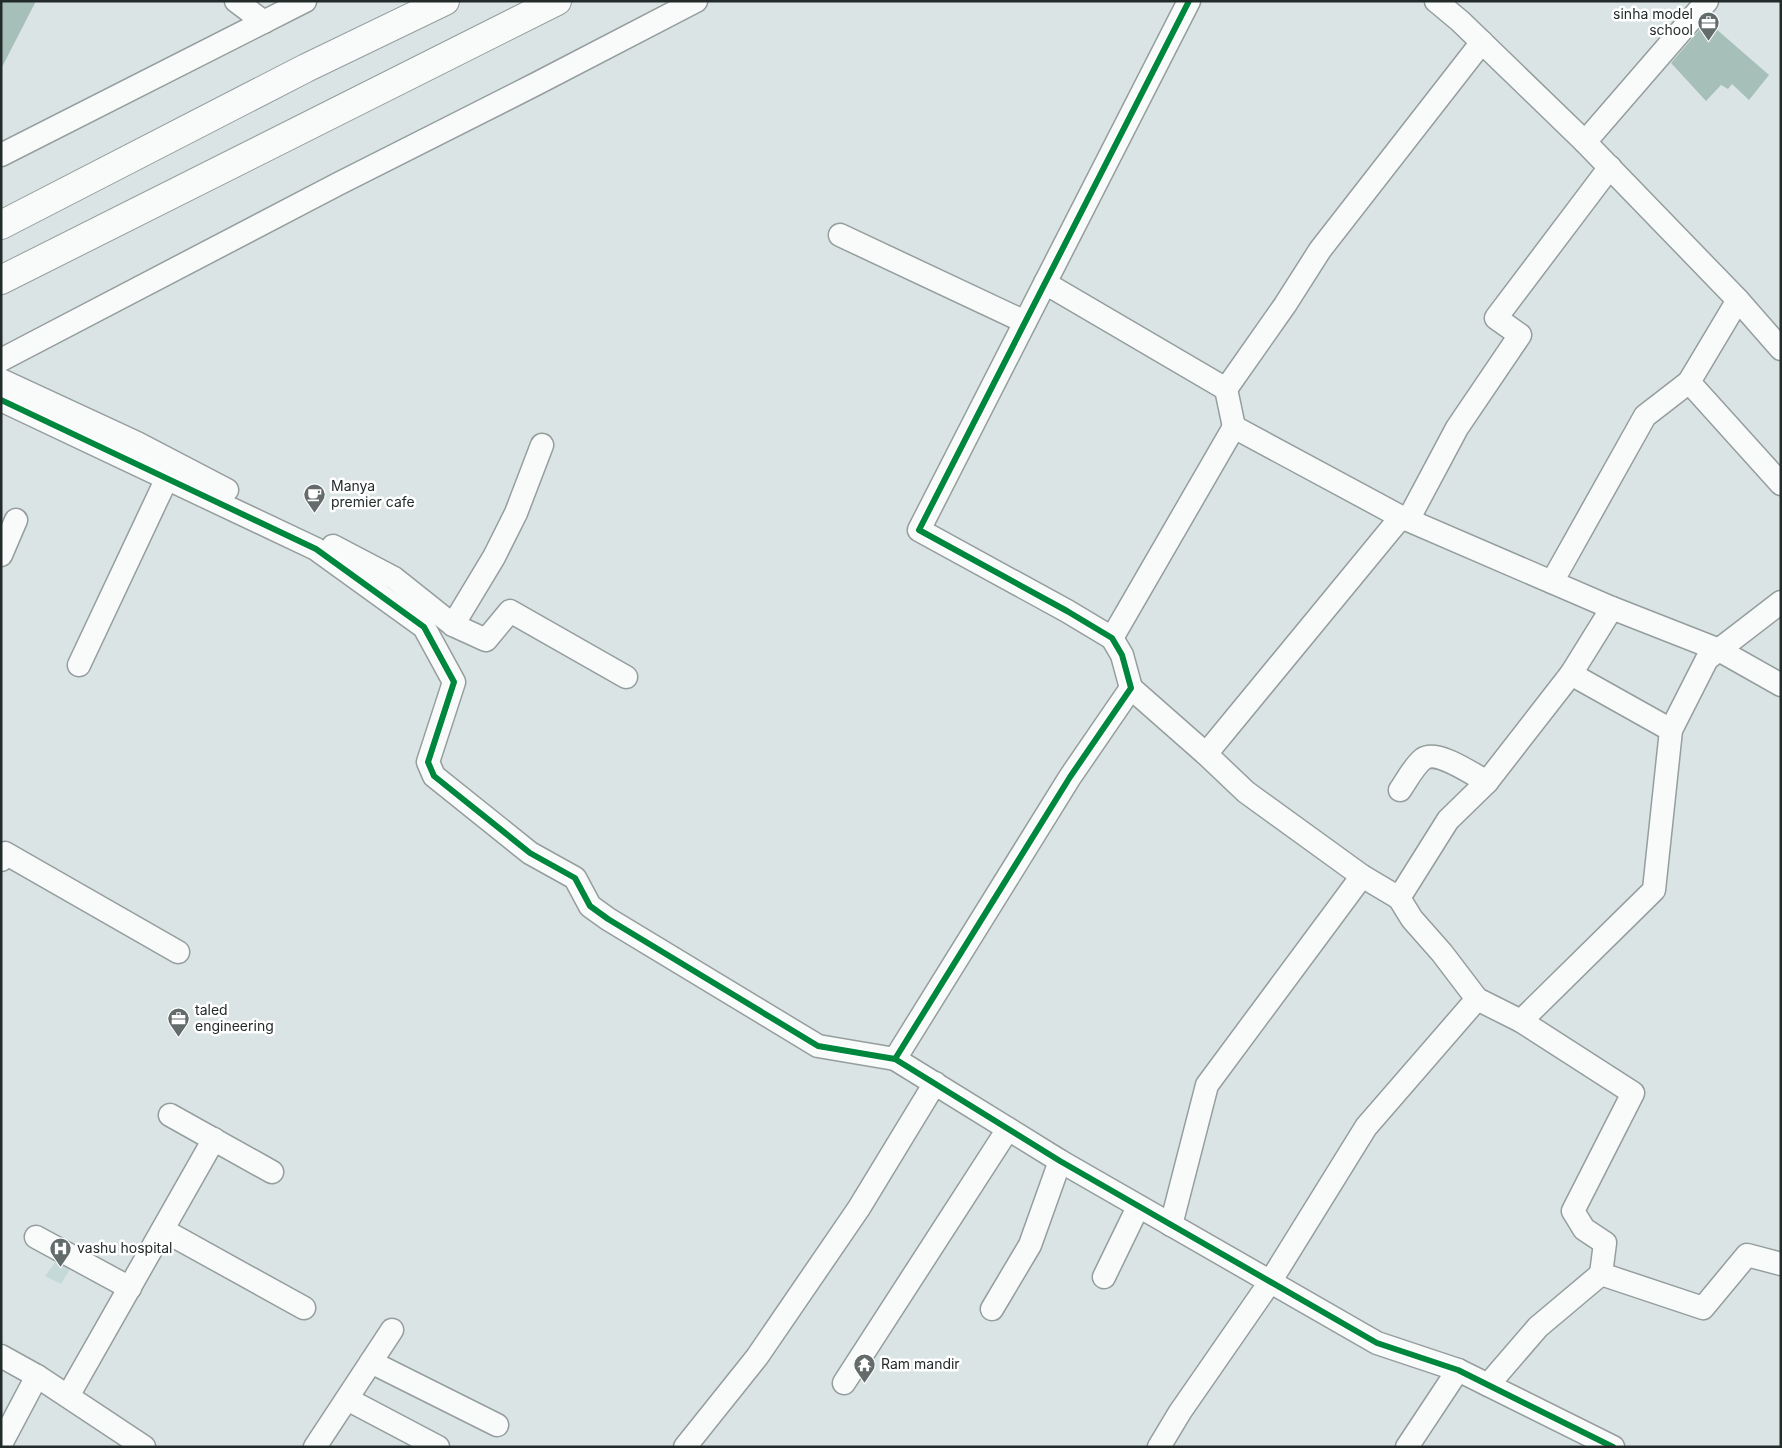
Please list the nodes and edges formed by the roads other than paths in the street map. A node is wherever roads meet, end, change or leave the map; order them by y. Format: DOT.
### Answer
graph roads {
  1 [pos="236,1"];
  2 [pos="305,1"];
  3 [pos="445,1"];
  4 [pos="557,1"];
  5 [pos="696,1"];
  6 [pos="1189,1"];
  7 [pos="1436,1"];
  8 [pos="1707,1"];
  9 [pos="264,22"];
  10 [pos="1482,42"];
  11 [pos="1585,142"];
  12 [pos="1,155"];
  13 [pos="1610,167"];
  14 [pos="1,225"];
  15 [pos="840,235"];
  16 [pos="1,280"];
  17 [pos="1045,283"];
  18 [pos="1738,300"];
  19 [pos="1025,322"];
  20 [pos="1781,349"];
  21 [pos="1,360"];
  22 [pos="1,380"];
  23 [pos="1689,382"];
  24 [pos="1226,389"];
  25 [pos="1,400"];
  26 [pos="1234,427"];
  27 [pos="542,445"];
  28 [pos="167,478"];
  29 [pos="1781,484"];
  30 [pos="1404,519"];
  31 [pos="16,520"];
  32 [pos="1,554"];
  33 [pos="1552,582"];
  34 [pos="1781,602"];
  35 [pos="1612,608"];
  36 [pos="453,625"];
  37 [pos="1112,638"];
  38 [pos="1719,650"];
  39 [pos="79,665"];
  40 [pos="1570,674"];
  41 [pos="626,676"];
  42 [pos="1781,685"];
  43 [pos="1132,688"];
  44 [pos="1670,730"];
  45 [pos="1206,754"];
  46 [pos="1487,782"];
  47 [pos="1400,790"];
  48 [pos="1,860"];
  49 [pos="1362,876"];
  50 [pos="1399,898"];
  51 [pos="178,952"];
  52 [pos="1476,999"];
  53 [pos="1521,1021"];
  54 [pos="895,1058"];
  55 [pos="935,1083"];
  56 [pos="170,1115"];
  57 [pos="1008,1129"];
  58 [pos="214,1139"];
  59 [pos="1060,1161"];
  60 [pos="272,1172"];
  61 [pos="1138,1206"];
  62 [pos="1171,1226"];
  63 [pos="162,1230"];
  64 [pos="36,1237"];
  65 [pos="1781,1264"];
  66 [pos="1601,1274"];
  67 [pos="1104,1276"];
  68 [pos="1270,1282"];
  69 [pos="130,1288"];
  70 [pos="304,1308"];
  71 [pos="992,1310"];
  72 [pos="392,1330"];
  73 [pos="1,1356"];
  74 [pos="371,1362"];
  75 [pos="1458,1370"];
  76 [pos="36,1376"];
  77 [pos="844,1384"];
  78 [pos="1488,1385"];
  79 [pos="68,1396"];
  80 [pos="347,1398"];
  81 [pos="497,1425"];
  82 [pos="115,1439"];
  83 [pos="1,1444"];
  84 [pos="144,1447"];
  85 [pos="315,1447"];
  86 [pos="438,1447"];
  87 [pos="685,1447"];
  88 [pos="1159,1447"];
  89 [pos="1407,1447"];
  90 [pos="1613,1447"];
  1 -- 9 [label="street"];
  2 -- 9 [label="street"];
  3 -- 14 [label="highway"];
  4 -- 16 [label="highway"];
  5 -- 21 [label="street"];
  6 -- 17 [label="street"];
  7 -- 10 [label="street"];
  8 -- 11 [label="street"];
  9 -- 12 [label="street"];
  10 -- 11 [label="street"];
  10 -- 24 [label="street"];
  11 -- 13 [label="street"];
  13 -- 18 [label="street"];
  13 -- 30 [label="street"];
  15 -- 19 [label="street"];
  17 -- 19 [label="street"];
  17 -- 24 [label="street"];
  18 -- 20 [label="street"];
  18 -- 23 [label="street"];
  19 -- 37 [label="street"];
  22 -- 36 [label="street"];
  23 -- 29 [label="street"];
  23 -- 33 [label="street"];
  24 -- 26 [label="street"];
  25 -- 28 [label="street"];
  26 -- 30 [label="street"];
  26 -- 37 [label="street"];
  27 -- 36 [label="street"];
  28 -- 39 [label="street"];
  28 -- 54 [label="street"];
  30 -- 33 [label="street"];
  30 -- 45 [label="street"];
  31 -- 32 [label="street"];
  33 -- 35 [label="street"];
  34 -- 38 [label="street"];
  35 -- 38 [label="street"];
  35 -- 40 [label="street"];
  36 -- 41 [label="street"];
  37 -- 43 [label="street"];
  38 -- 42 [label="street"];
  38 -- 44 [label="street"];
  40 -- 44 [label="street"];
  40 -- 46 [label="street"];
  43 -- 45 [label="street"];
  43 -- 54 [label="street"];
  44 -- 53 [label="street"];
  45 -- 49 [label="street"];
  46 -- 47 [label="street"];
  46 -- 50 [label="street"];
  48 -- 51 [label="street"];
  49 -- 50 [label="street"];
  49 -- 62 [label="street"];
  50 -- 52 [label="street"];
  52 -- 53 [label="street"];
  52 -- 68 [label="street"];
  53 -- 66 [label="street"];
  54 -- 55 [label="street"];
  55 -- 57 [label="street"];
  55 -- 87 [label="street"];
  56 -- 58 [label="street"];
  57 -- 59 [label="street"];
  57 -- 77 [label="street"];
  58 -- 60 [label="street"];
  58 -- 63 [label="street"];
  59 -- 61 [label="street"];
  59 -- 71 [label="street"];
  61 -- 62 [label="street"];
  61 -- 67 [label="street"];
  62 -- 68 [label="street"];
  63 -- 69 [label="street"];
  63 -- 70 [label="street"];
  64 -- 69 [label="street"];
  65 -- 66 [label="street"];
  66 -- 78 [label="street"];
  68 -- 75 [label="street"];
  68 -- 88 [label="street"];
  69 -- 79 [label="street"];
  72 -- 74 [label="street"];
  73 -- 76 [label="street"];
  74 -- 80 [label="street"];
  74 -- 81 [label="street"];
  75 -- 78 [label="street"];
  75 -- 89 [label="street"];
  76 -- 79 [label="street"];
  76 -- 83 [label="street"];
  78 -- 90 [label="street"];
  79 -- 82 [label="street"];
  80 -- 85 [label="street"];
  80 -- 86 [label="street"];
  82 -- 84 [label="street"];
}
